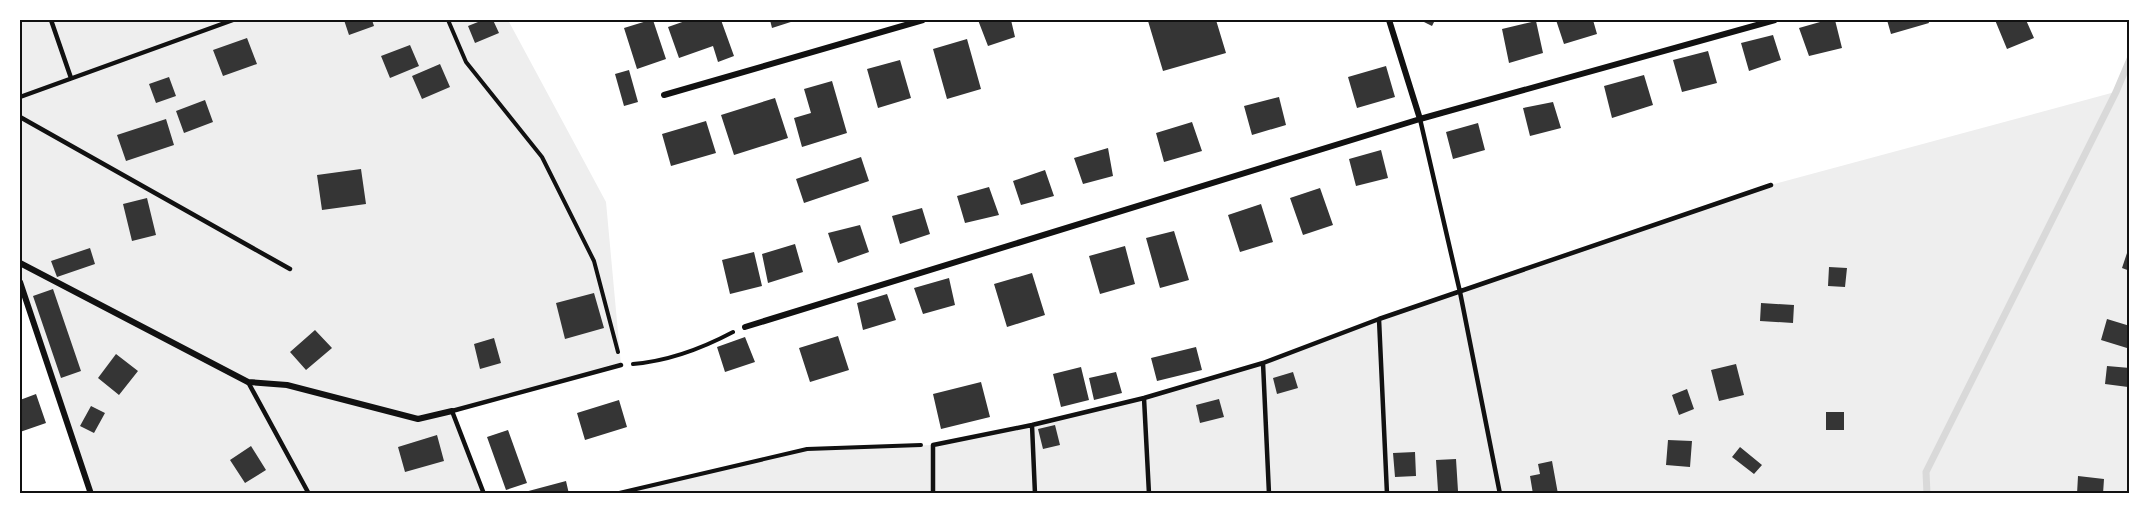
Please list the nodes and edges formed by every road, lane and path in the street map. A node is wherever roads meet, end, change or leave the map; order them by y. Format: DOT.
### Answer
graph roads {
  1 [pos="51,20"];
  2 [pos="233,20"];
  3 [pos="448,20"];
  4 [pos="923,20"];
  5 [pos="1389,20"];
  6 [pos="1775,20"];
  7 [pos="71,78"];
  8 [pos="664,95"];
  9 [pos="20,98"];
  10 [pos="20,117"];
  11 [pos="1420,119"];
  12 [pos="1771,185"];
  13 [pos="20,263"];
  14 [pos="290,269"];
  15 [pos="20,282"];
  16 [pos="1460,292"];
  17 [pos="1379,319"];
  18 [pos="745,327"];
  19 [pos="1263,363"];
  20 [pos="621,365"];
  21 [pos="248,382"];
  22 [pos="1144,398"];
  23 [pos="452,411"];
  24 [pos="1032,425"];
  25 [pos="933,445"];
  26 [pos="91,494"];
  27 [pos="309,494"];
  28 [pos="484,494"];
  29 [pos="615,494"];
  30 [pos="933,494"];
  31 [pos="1035,494"];
  32 [pos="1149,494"];
  33 [pos="1269,494"];
  34 [pos="1387,494"];
  35 [pos="1500,494"];
  1 -- 7 [label="lane"];
  2 -- 7 [label="lane"];
  3 -- 20 [label="path"];
  4 -- 8 [label="street"];
  5 -- 11 [label="street"];
  6 -- 11 [label="street"];
  7 -- 9 [label="lane"];
  10 -- 14 [label="lane"];
  11 -- 16 [label="lane"];
  11 -- 18 [label="street"];
  12 -- 16 [label="lane"];
  13 -- 21 [label="street"];
  15 -- 26 [label="street"];
  16 -- 17 [label="lane"];
  16 -- 35 [label="lane"];
  17 -- 19 [label="lane"];
  17 -- 34 [label="lane"];
  18 -- 20 [label="path"];
  19 -- 22 [label="lane"];
  19 -- 33 [label="lane"];
  20 -- 23 [label="lane"];
  21 -- 23 [label="street"];
  21 -- 27 [label="lane"];
  22 -- 24 [label="lane"];
  22 -- 32 [label="lane"];
  23 -- 28 [label="lane"];
  24 -- 25 [label="lane"];
  24 -- 31 [label="lane"];
  25 -- 29 [label="path"];
  25 -- 30 [label="lane"];
}
